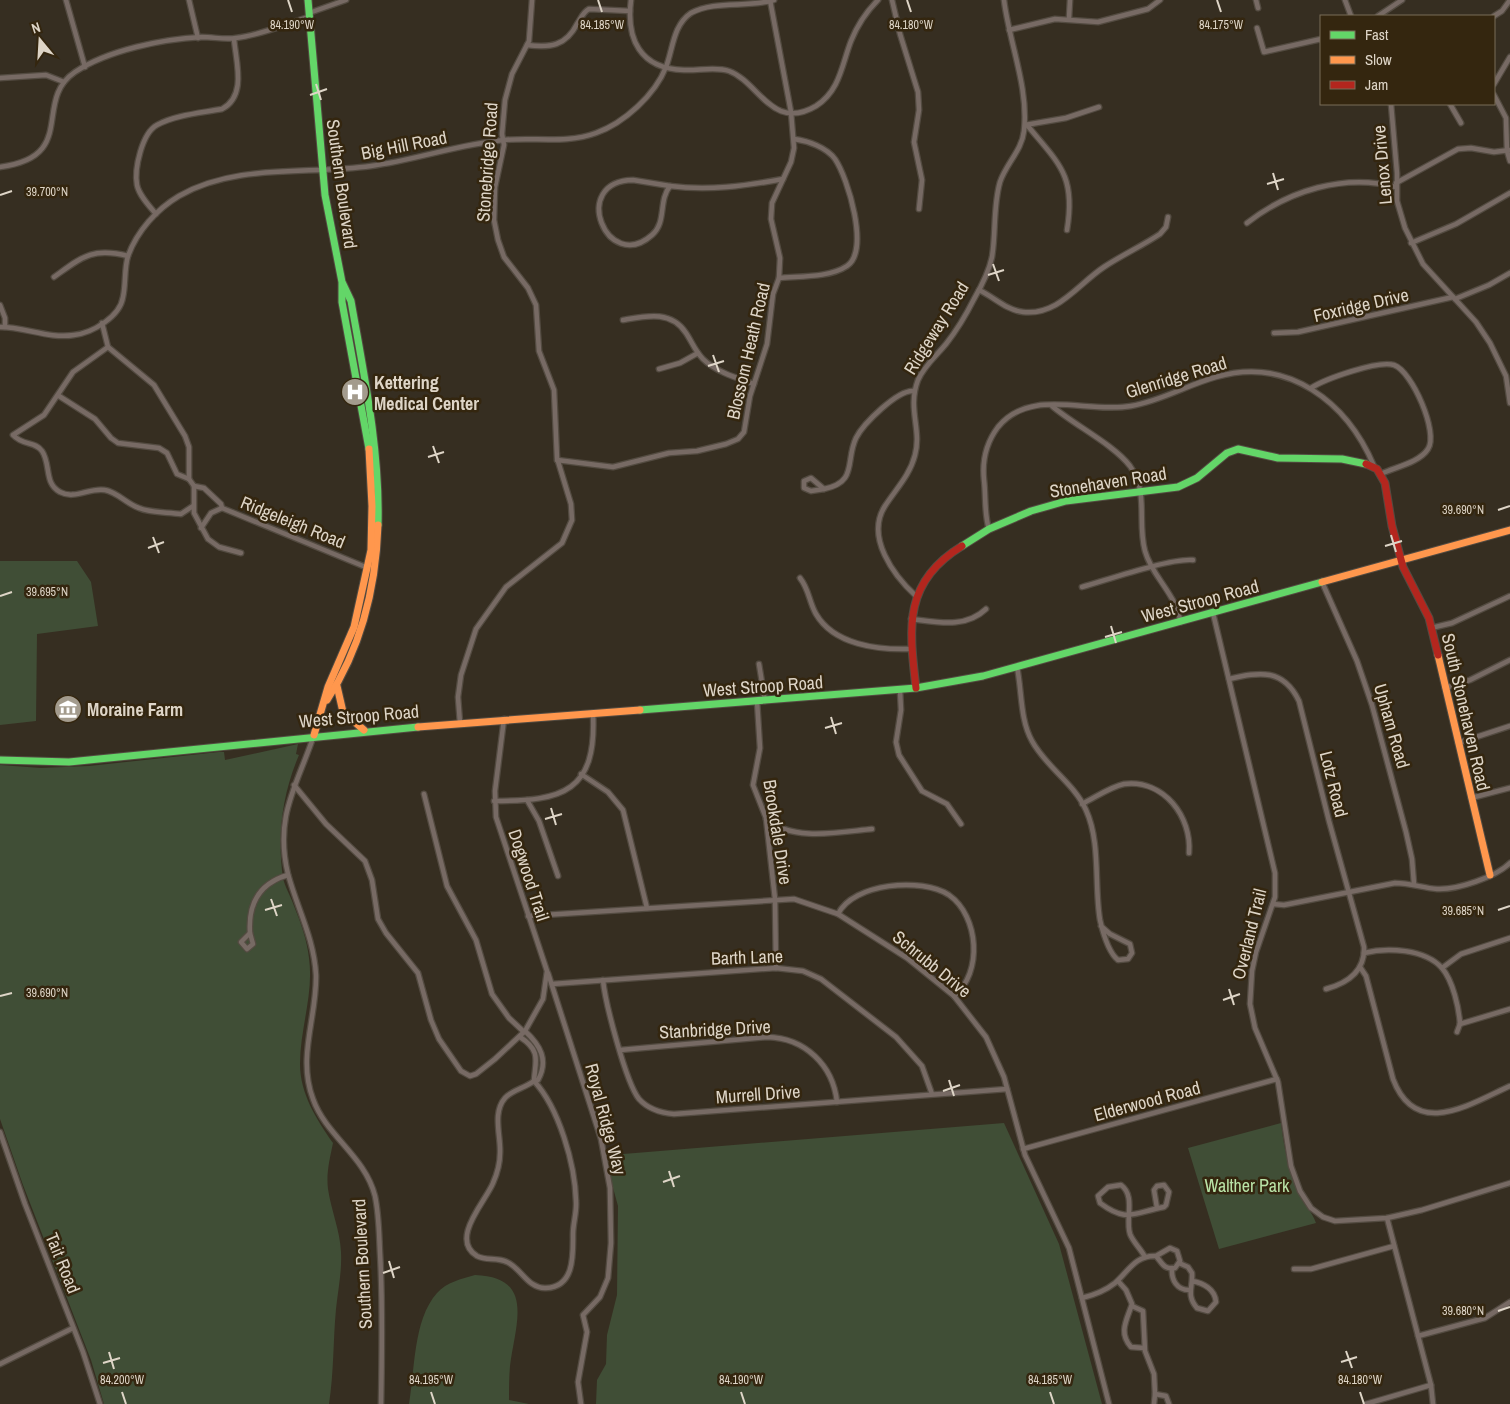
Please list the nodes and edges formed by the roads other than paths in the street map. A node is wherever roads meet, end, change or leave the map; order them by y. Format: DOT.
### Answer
graph roads {
  1 [pos="66,0"];
  2 [pos="189,0"];
  3 [pos="308,0"];
  4 [pos="346,0"];
  5 [pos="532,0"];
  6 [pos="631,0"];
  7 [pos="771,0"];
  8 [pos="878,0"];
  9 [pos="892,0"];
  10 [pos="1004,0"];
  11 [pos="1070,0"];
  12 [pos="1160,0"];
  13 [pos="1256,0"];
  14 [pos="1345,0"];
  15 [pos="1402,0"];
  16 [pos="1510,0"];
  17 [pos="1258,8"];
  18 [pos="630,11"];
  19 [pos="309,15"];
  20 [pos="1351,15"];
  21 [pos="1380,15"];
  22 [pos="1495,15"];
  23 [pos="1069,18"];
  24 [pos="1258,28"];
  25 [pos="1009,30"];
  26 [pos="198,38"];
  27 [pos="234,39"];
  28 [pos="1320,39"];
  29 [pos="528,45"];
  30 [pos="1510,57"];
  31 [pos="85,67"];
  32 [pos="666,67"];
  33 [pos="0,78"];
  34 [pos="64,82"];
  35 [pos="1495,82"];
  36 [pos="1495,97"];
  37 [pos="1391,105"];
  38 [pos="1451,105"];
  39 [pos="1099,107"];
  40 [pos="792,112"];
  41 [pos="1461,124"];
  42 [pos="1025,125"];
  43 [pos="794,139"];
  44 [pos="503,140"];
  45 [pos="1508,151"];
  46 [pos="1510,161"];
  47 [pos="0,166"];
  48 [pos="322,170"];
  49 [pos="783,179"];
  50 [pos="1396,185"];
  51 [pos="670,186"];
  52 [pos="1510,193"];
  53 [pos="919,209"];
  54 [pos="156,214"];
  55 [pos="1168,217"];
  56 [pos="1247,223"];
  57 [pos="1067,230"];
  58 [pos="1411,243"];
  59 [pos="128,256"];
  60 [pos="1510,273"];
  61 [pos="54,277"];
  62 [pos="779,278"];
  63 [pos="979,290"];
  64 [pos="1454,298"];
  65 [pos="0,305"];
  66 [pos="623,320"];
  67 [pos="102,324"];
  68 [pos="2,327"];
  69 [pos="1274,333"];
  70 [pos="108,347"];
  71 [pos="698,352"];
  72 [pos="659,369"];
  73 [pos="1508,378"];
  74 [pos="754,384"];
  75 [pos="1311,388"];
  76 [pos="914,391"];
  77 [pos="58,396"];
  78 [pos="1510,403"];
  79 [pos="1052,406"];
  80 [pos="557,460"];
  81 [pos="1374,466"];
  82 [pos="1381,474"];
  83 [pos="189,479"];
  84 [pos="194,486"];
  85 [pos="824,490"];
  86 [pos="1141,492"];
  87 [pos="193,506"];
  88 [pos="222,508"];
  89 [pos="200,528"];
  90 [pos="989,529"];
  91 [pos="1510,530"];
  92 [pos="241,553"];
  93 [pos="1193,560"];
  94 [pos="1401,560"];
  95 [pos="1151,567"];
  96 [pos="372,568"];
  97 [pos="800,578"];
  98 [pos="1322,582"];
  99 [pos="1082,587"];
  100 [pos="916,596"];
  101 [pos="1510,596"];
  102 [pos="986,609"];
  103 [pos="1213,613"];
  104 [pos="911,619"];
  105 [pos="1181,622"];
  106 [pos="1431,628"];
  107 [pos="910,649"];
  108 [pos="1510,660"];
  109 [pos="759,664"];
  110 [pos="1017,667"];
  111 [pos="1229,679"];
  112 [pos="337,686"];
  113 [pos="916,688"];
  114 [pos="1445,688"];
  115 [pos="900,690"];
  116 [pos="757,701"];
  117 [pos="766,701"];
  118 [pos="324,704"];
  119 [pos="593,713"];
  120 [pos="504,719"];
  121 [pos="460,723"];
  122 [pos="1510,726"];
  123 [pos="364,731"];
  124 [pos="314,735"];
  125 [pos="1458,743"];
  126 [pos="0,760"];
  127 [pos="581,774"];
  128 [pos="294,785"];
  129 [pos="1510,788"];
  130 [pos="424,794"];
  131 [pos="1471,798"];
  132 [pos="528,800"];
  133 [pos="494,801"];
  134 [pos="1082,804"];
  135 [pos="766,818"];
  136 [pos="961,824"];
  137 [pos="872,829"];
  138 [pos="1189,853"];
  139 [pos="1510,863"];
  140 [pos="288,875"];
  141 [pos="558,876"];
  142 [pos="1490,876"];
  143 [pos="1414,884"];
  144 [pos="1349,892"];
  145 [pos="775,899"];
  146 [pos="1273,904"];
  147 [pos="647,908"];
  148 [pos="838,914"];
  149 [pos="528,916"];
  150 [pos="1101,926"];
  151 [pos="250,933"];
  152 [pos="1510,938"];
  153 [pos="1364,953"];
  154 [pos="776,968"];
  155 [pos="1360,968"];
  156 [pos="1442,968"];
  157 [pos="548,971"];
  158 [pos="603,980"];
  159 [pos="552,984"];
  160 [pos="1326,989"];
  161 [pos="954,996"];
  162 [pos="1510,1010"];
  163 [pos="1460,1024"];
  164 [pos="524,1032"];
  165 [pos="1457,1032"];
  166 [pos="530,1036"];
  167 [pos="520,1037"];
  168 [pos="526,1040"];
  169 [pos="620,1050"];
  170 [pos="541,1051"];
  171 [pos="534,1052"];
  172 [pos="539,1070"];
  173 [pos="1277,1079"];
  174 [pos="534,1081"];
  175 [pos="1510,1086"];
  176 [pos="1007,1089"];
  177 [pos="932,1094"];
  178 [pos="837,1102"];
  179 [pos="0,1132"];
  180 [pos="1023,1149"];
  181 [pos="1510,1183"];
  182 [pos="1157,1208"];
  183 [pos="1129,1215"];
  184 [pos="1387,1218"];
  185 [pos="1394,1246"];
  186 [pos="1156,1256"];
  187 [pos="1145,1257"];
  188 [pos="1179,1263"];
  189 [pos="1172,1268"];
  190 [pos="1294,1269"];
  191 [pos="1118,1281"];
  192 [pos="1192,1281"];
  193 [pos="1189,1290"];
  194 [pos="1082,1298"];
  195 [pos="1510,1302"];
  196 [pos="1132,1306"];
  197 [pos="74,1328"];
  198 [pos="1418,1336"];
  199 [pos="1144,1348"];
  200 [pos="0,1364"];
  201 [pos="1431,1385"];
  202 [pos="1155,1394"];
  203 [pos="100,1404"];
  204 [pos="381,1404"];
  205 [pos="581,1404"];
  206 [pos="1109,1404"];
  207 [pos="1154,1404"];
  208 [pos="1169,1404"];
  209 [pos="1366,1404"];
  210 [pos="1433,1404"];
  1 -- 31 [label="street"];
  2 -- 26 [label="street"];
  3 -- 19 [label="street, Southern Boulevard"];
  4 -- 19 [label="street"];
  5 -- 29 [label="street, Stonebridge Road"];
  6 -- 18 [label="street"];
  7 -- 32 [label="street, Big Hill Road"];
  7 -- 40 [label="street, Blossom Heath Road"];
  8 -- 40 [label="street"];
  9 -- 53 [label="street"];
  10 -- 25 [label="street, Ridgeway Road"];
  11 -- 23 [label="street"];
  12 -- 23 [label="street"];
  13 -- 17 [label="street"];
  14 -- 20 [label="street"];
  15 -- 21 [label="street"];
  16 -- 22 [label="street"];
  18 -- 29 [label="street"];
  18 -- 32 [label="street"];
  19 -- 27 [label="street"];
  19 -- 48 [label="street, Southern Boulevard"];
  23 -- 25 [label="street"];
  24 -- 28 [label="street"];
  25 -- 42 [label="street, Ridgeway Road"];
  26 -- 27 [label="street"];
  26 -- 31 [label="street"];
  27 -- 54 [label="street"];
  29 -- 44 [label="street, Stonebridge Road"];
  30 -- 35 [label="street"];
  31 -- 34 [label="street"];
  32 -- 40 [label="street"];
  32 -- 44 [label="street, Big Hill Road"];
  33 -- 34 [label="street"];
  34 -- 47 [label="street"];
  36 -- 45 [label="street"];
  37 -- 50 [label="street, Lenox Drive"];
  38 -- 41 [label="street"];
  39 -- 42 [label="street"];
  40 -- 43 [label="street, Blossom Heath Road"];
  42 -- 57 [label="street"];
  42 -- 63 [label="street, Ridgeway Road"];
  43 -- 49 [label="street, Blossom Heath Road"];
  43 -- 62 [label="street"];
  44 -- 48 [label="street, Big Hill Road"];
  44 -- 80 [label="street, Stonebridge Road"];
  45 -- 46 [label="street"];
  45 -- 50 [label="street"];
  48 -- 54 [label="street, Big Hill Road"];
  48 -- 96 [label="street, Southern Boulevard"];
  49 -- 51 [label="street"];
  49 -- 62 [label="street, Blossom Heath Road"];
  50 -- 56 [label="street"];
  50 -- 58 [label="street, Lenox Drive"];
  51 -- 51 [label="street"];
  52 -- 58 [label="street"];
  54 -- 59 [label="street, Big Hill Road"];
  55 -- 63 [label="street"];
  58 -- 64 [label="street, Lenox Drive"];
  59 -- 61 [label="street"];
  59 -- 67 [label="street, Big Hill Road"];
  60 -- 64 [label="street, Foxridge Drive"];
  62 -- 74 [label="street, Blossom Heath Road"];
  63 -- 76 [label="street, Ridgeway Road"];
  64 -- 69 [label="street, Foxridge Drive"];
  64 -- 73 [label="street, Lenox Drive"];
  65 -- 68 [label="street"];
  66 -- 71 [label="street"];
  67 -- 68 [label="street, Big Hill Road"];
  67 -- 70 [label="street"];
  70 -- 77 [label="street"];
  70 -- 83 [label="street"];
  71 -- 72 [label="street"];
  71 -- 74 [label="street"];
  73 -- 78 [label="street, Lenox Drive"];
  74 -- 80 [label="street, Blossom Heath Road"];
  75 -- 79 [label="street, Glenridge Road"];
  75 -- 81 [label="street, Glenridge Road"];
  75 -- 82 [label="street"];
  76 -- 85 [label="street"];
  76 -- 100 [label="street, Ridgeway Road"];
  77 -- 83 [label="street"];
  77 -- 87 [label="street"];
  79 -- 86 [label="street"];
  79 -- 90 [label="street, Glenridge Road"];
  80 -- 121 [label="street, Stonebridge Road"];
  81 -- 82 [label="street"];
  81 -- 86 [label="street, Stonehaven Road"];
  82 -- 94 [label="street"];
  83 -- 84 [label="street"];
  84 -- 87 [label="street"];
  84 -- 88 [label="street"];
  86 -- 90 [label="street, Stonehaven Road"];
  86 -- 95 [label="street"];
  87 -- 89 [label="street"];
  88 -- 89 [label="street, Ridgeleigh Road"];
  88 -- 96 [label="street, Ridgeleigh Road"];
  89 -- 92 [label="street"];
  90 -- 100 [label="street, Stonehaven Road"];
  91 -- 94 [label="street, West Stroop Road"];
  93 -- 95 [label="street"];
  94 -- 98 [label="street, West Stroop Road"];
  94 -- 106 [label="street, South Stonehaven Road"];
  95 -- 99 [label="street"];
  95 -- 105 [label="street"];
  96 -- 112 [label="street, Southern Boulevard"];
  96 -- 118 [label="street, Southern Boulevard"];
  97 -- 107 [label="street"];
  98 -- 103 [label="street, West Stroop Road"];
  98 -- 143 [label="street, Upham Road"];
  100 -- 104 [label="street"];
  101 -- 106 [label="street"];
  102 -- 104 [label="street"];
  103 -- 105 [label="street, West Stroop Road"];
  103 -- 111 [label="street, Overland Trail"];
  104 -- 107 [label="street"];
  105 -- 110 [label="street, West Stroop Road"];
  106 -- 114 [label="street, South Stonehaven Road"];
  107 -- 113 [label="street"];
  108 -- 114 [label="street"];
  109 -- 117 [label="street"];
  110 -- 113 [label="street, West Stroop Road"];
  110 -- 134 [label="street"];
  111 -- 144 [label="street, Lotz Road"];
  111 -- 146 [label="street, Overland Trail"];
  112 -- 118 [label="street, Southern Boulevard"];
  112 -- 123 [label="street"];
  113 -- 115 [label="street, West Stroop Road"];
  114 -- 125 [label="street, South Stonehaven Road"];
  115 -- 117 [label="street, West Stroop Road"];
  115 -- 136 [label="street"];
  116 -- 117 [label="street, West Stroop Road"];
  116 -- 119 [label="street, West Stroop Road"];
  116 -- 135 [label="street, Brookdale Drive"];
  118 -- 124 [label="street, Southern Boulevard"];
  119 -- 120 [label="street, West Stroop Road"];
  119 -- 127 [label="street"];
  120 -- 121 [label="street, West Stroop Road"];
  120 -- 133 [label="street, Dogwood Trail"];
  121 -- 123 [label="street, West Stroop Road"];
  122 -- 125 [label="street"];
  123 -- 124 [label="street, West Stroop Road"];
  124 -- 126 [label="street, West Stroop Road"];
  124 -- 128 [label="street, Southern Boulevard"];
  125 -- 131 [label="street, South Stonehaven Road"];
  127 -- 132 [label="street"];
  127 -- 147 [label="street"];
  128 -- 140 [label="street, Southern Boulevard"];
  128 -- 167 [label="street"];
  129 -- 131 [label="street"];
  130 -- 164 [label="street"];
  131 -- 142 [label="street, South Stonehaven Road"];
  132 -- 133 [label="street"];
  132 -- 141 [label="street"];
  133 -- 149 [label="street, Dogwood Trail"];
  134 -- 138 [label="street"];
  134 -- 150 [label="street"];
  135 -- 137 [label="street"];
  135 -- 145 [label="street, Brookdale Drive"];
  139 -- 142 [label="street"];
  140 -- 151 [label="street"];
  140 -- 204 [label="street, Southern Boulevard"];
  142 -- 143 [label="street"];
  143 -- 144 [label="street"];
  144 -- 146 [label="street"];
  144 -- 153 [label="street, Lotz Road"];
  145 -- 147 [label="street, Schrubb Drive"];
  145 -- 148 [label="street, Schrubb Drive"];
  145 -- 154 [label="street, Brookdale Drive"];
  146 -- 173 [label="street, Overland Trail"];
  147 -- 149 [label="street, Schrubb Drive"];
  148 -- 161 [label="street, Schrubb Drive"];
  148 -- 161 [label="street"];
  149 -- 157 [label="street, Dogwood Trail"];
  150 -- 150 [label="street"];
  152 -- 156 [label="street"];
  153 -- 155 [label="street"];
  153 -- 156 [label="street"];
  154 -- 158 [label="street, Barth Lane"];
  154 -- 177 [label="street, Barth Lane"];
  155 -- 160 [label="street"];
  155 -- 175 [label="street"];
  156 -- 163 [label="street"];
  157 -- 159 [label="street"];
  157 -- 164 [label="street"];
  158 -- 159 [label="street, Barth Lane"];
  158 -- 169 [label="street, Murrell Drive"];
  159 -- 205 [label="street, Royal Ridge Way"];
  161 -- 176 [label="street, Schrubb Drive"];
  162 -- 163 [label="street"];
  163 -- 165 [label="street"];
  164 -- 166 [label="street"];
  164 -- 167 [label="street"];
  166 -- 168 [label="street"];
  166 -- 170 [label="street"];
  167 -- 168 [label="street"];
  168 -- 171 [label="street"];
  169 -- 178 [label="street, Stanbridge Drive"];
  169 -- 178 [label="street, Murrell Drive"];
  170 -- 171 [label="street"];
  170 -- 172 [label="street"];
  171 -- 172 [label="street"];
  172 -- 174 [label="street"];
  173 -- 180 [label="street, Elderwood Road"];
  173 -- 184 [label="street, Overland Trail"];
  174 -- 174 [label="street"];
  176 -- 177 [label="street, Murrell Drive"];
  176 -- 180 [label="street, Schrubb Drive"];
  177 -- 178 [label="street, Murrell Drive"];
  179 -- 197 [label="street, Tait Road"];
  180 -- 194 [label="street, Schrubb Drive"];
  181 -- 184 [label="street, Overland Trail"];
  182 -- 182 [label="street"];
  182 -- 183 [label="street"];
  183 -- 183 [label="street"];
  183 -- 187 [label="street"];
  184 -- 185 [label="street"];
  185 -- 190 [label="street"];
  185 -- 198 [label="street"];
  186 -- 187 [label="street"];
  186 -- 188 [label="street"];
  186 -- 189 [label="street"];
  187 -- 191 [label="street"];
  188 -- 189 [label="street"];
  188 -- 192 [label="street"];
  189 -- 193 [label="street"];
  191 -- 194 [label="street"];
  191 -- 196 [label="street"];
  192 -- 193 [label="street"];
  192 -- 193 [label="street"];
  194 -- 206 [label="street, Schrubb Drive"];
  195 -- 198 [label="street"];
  196 -- 199 [label="street"];
  196 -- 199 [label="street"];
  197 -- 200 [label="street"];
  197 -- 203 [label="street, Tait Road"];
  198 -- 201 [label="street"];
  199 -- 202 [label="street"];
  201 -- 209 [label="street"];
  201 -- 210 [label="street"];
  202 -- 207 [label="street"];
  202 -- 208 [label="street"];
}
